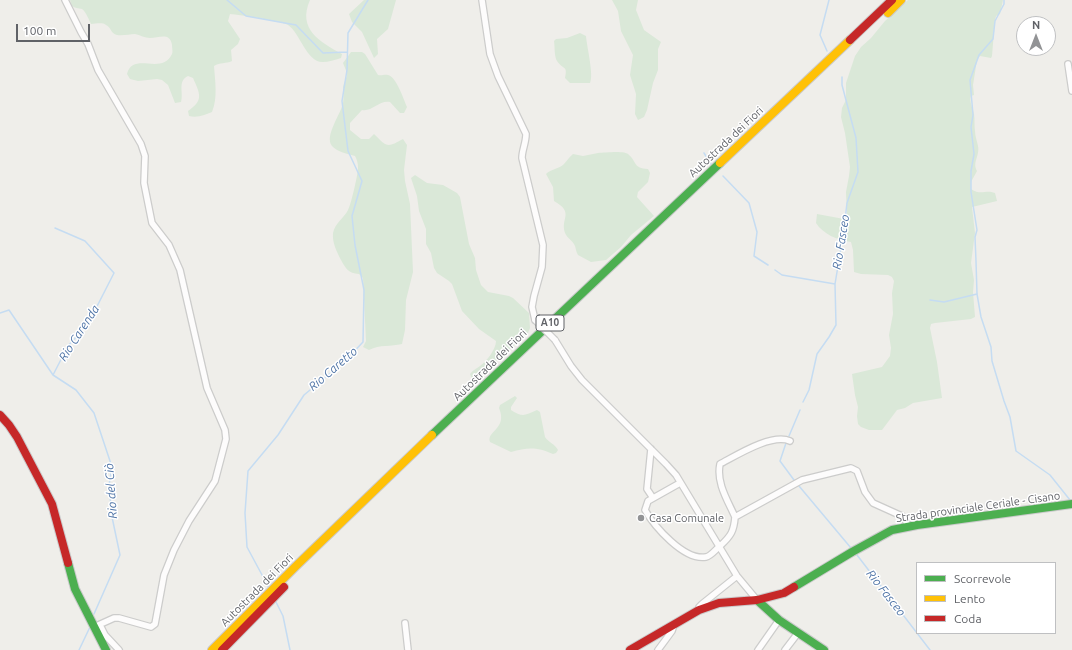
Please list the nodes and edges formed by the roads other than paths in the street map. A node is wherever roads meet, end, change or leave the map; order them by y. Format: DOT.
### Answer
graph roads {
  1 [pos="66,0"];
  2 [pos="482,0"];
  3 [pos="892,0"];
  4 [pos="901,0"];
  5 [pos="1068,64"];
  6 [pos="1072,91"];
  7 [pos="0,415"];
  8 [pos="790,441"];
  9 [pos="651,449"];
  10 [pos="680,483"];
  11 [pos="653,498"];
  12 [pos="1072,504"];
  13 [pos="735,517"];
  14 [pos="908,526"];
  15 [pos="719,547"];
  16 [pos="737,576"];
  17 [pos="757,600"];
  18 [pos="699,610"];
  19 [pos="779,620"];
  20 [pos="405,623"];
  21 [pos="674,625"];
  22 [pos="97,626"];
  23 [pos="798,633"];
  24 [pos="106,650"];
  25 [pos="119,650"];
  26 [pos="212,650"];
  27 [pos="222,650"];
  28 [pos="408,650"];
  29 [pos="630,650"];
  30 [pos="658,650"];
  31 [pos="758,650"];
  32 [pos="785,650"];
  33 [pos="824,650"];
  1 -- 22 [label="street"];
  2 -- 9 [label="street, bridge"];
  3 -- 26 [label="main road, Autostrada dei Fiori / A10"];
  4 -- 27 [label="main road, Autostrada dei Fiori / A10"];
  5 -- 6 [label="street"];
  7 -- 22 [label="main road"];
  8 -- 13 [label="street"];
  9 -- 10 [label="street"];
  9 -- 11 [label="street"];
  10 -- 11 [label="street"];
  10 -- 15 [label="street"];
  11 -- 15 [label="street"];
  12 -- 14 [label="main road, Strada provinciale Ceriale - Cisano"];
  13 -- 14 [label="street"];
  13 -- 15 [label="street"];
  14 -- 17 [label="main road, Strada provinciale Ceriale - Cisano"];
  15 -- 16 [label="street"];
  16 -- 17 [label="street"];
  16 -- 18 [label="street"];
  17 -- 18 [label="main road, Strada provinciale Ceriale - Cisano"];
  17 -- 19 [label="main road"];
  18 -- 21 [label="main road, Strada provinciale Ceriale - Cisano"];
  19 -- 23 [label="main road"];
  19 -- 31 [label="street"];
  20 -- 28 [label="street"];
  21 -- 29 [label="main road, Strada provinciale Ceriale - Cisano"];
  21 -- 30 [label="street"];
  22 -- 24 [label="main road"];
  22 -- 25 [label="street"];
  23 -- 32 [label="street"];
  23 -- 33 [label="main road"];
}
